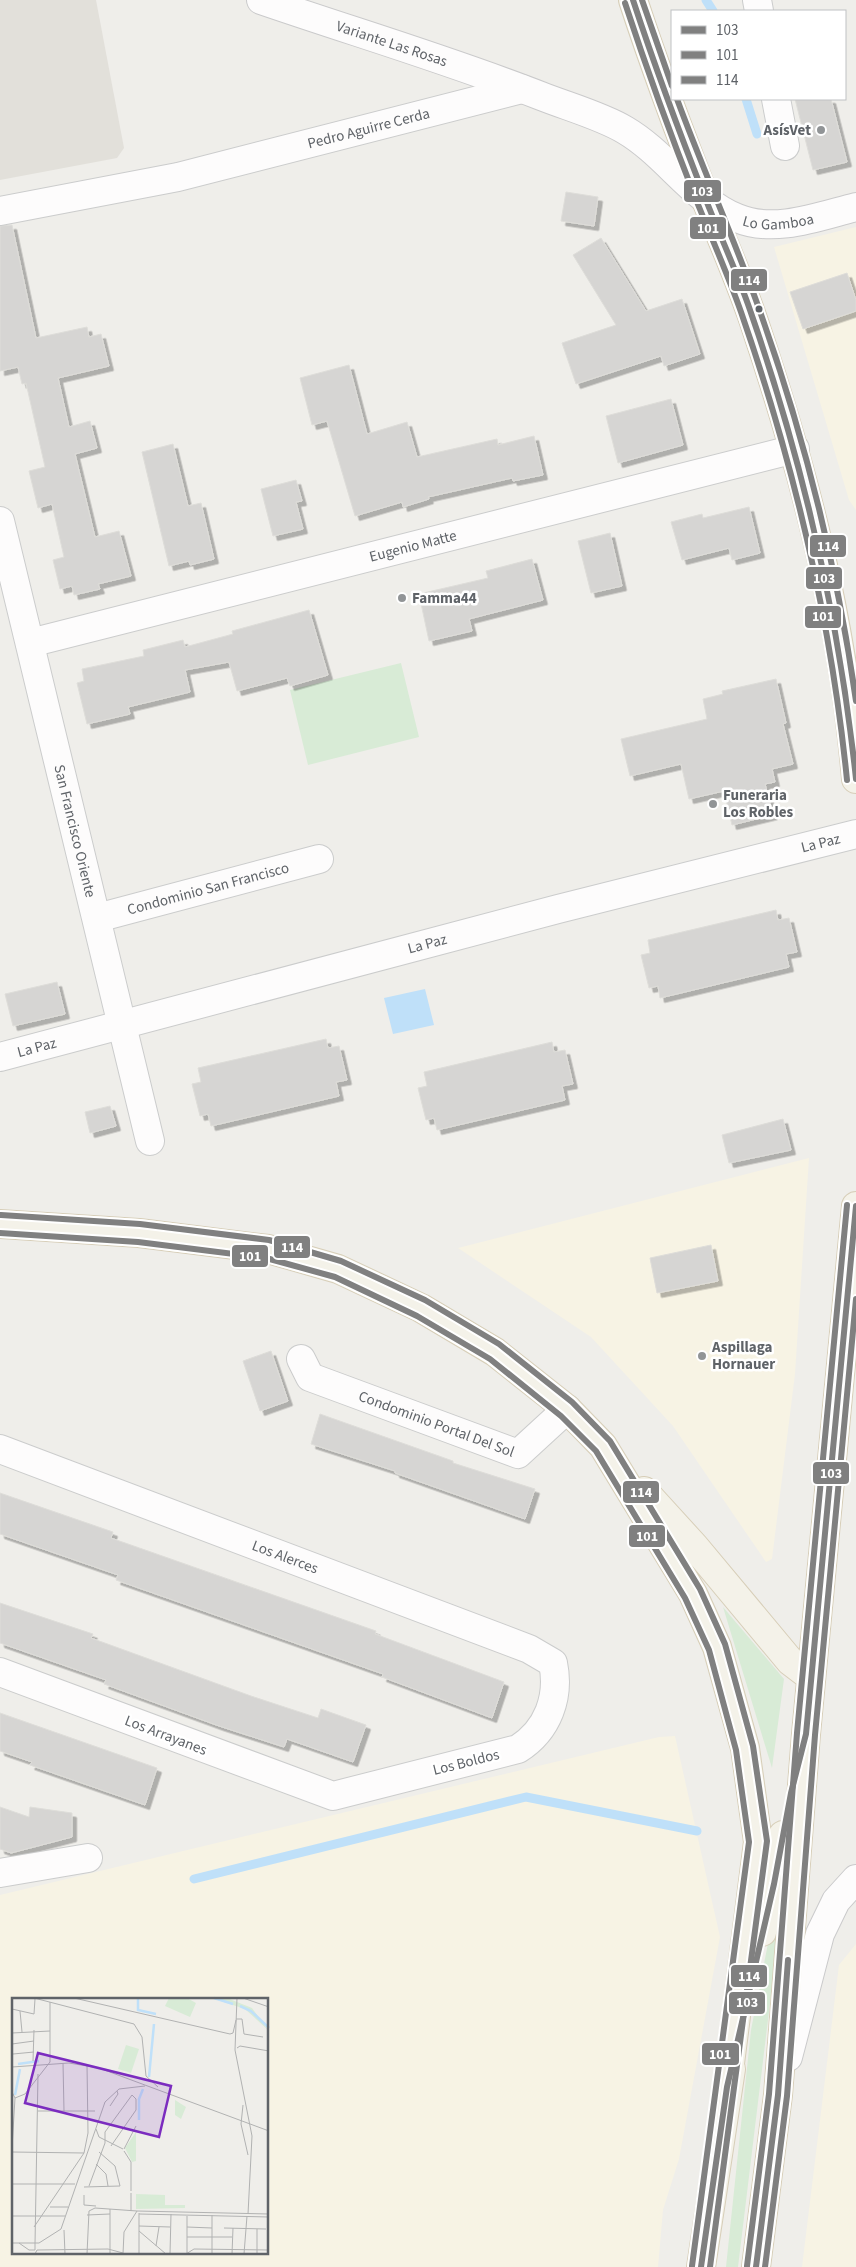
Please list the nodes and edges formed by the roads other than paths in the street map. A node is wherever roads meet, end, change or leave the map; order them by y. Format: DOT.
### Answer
graph roads {
  1 [pos="261,0"];
  2 [pos="634,0"];
  3 [pos="522,89"];
  4 [pos="776,100"];
  5 [pos="785,146"];
  6 [pos="706,200"];
  7 [pos="856,207"];
  8 [pos="0,211"];
  9 [pos="795,449"];
  10 [pos="0,521"];
  11 [pos="30,643"];
  12 [pos="856,779"];
  13 [pos="856,834"];
  14 [pos="319,859"];
  15 [pos="97,918"];
  16 [pos="124,1025"];
  17 [pos="0,1057"];
  18 [pos="150,1141"];
  19 [pos="856,1206"];
  20 [pos="0,1224"];
  21 [pos="301,1359"];
  22 [pos="567,1410"];
  23 [pos="603,1446"];
  24 [pos="0,1449"];
  25 [pos="0,1672"];
  26 [pos="811,1677"];
  27 [pos="556,1680"];
  28 [pos="806,1734"];
  29 [pos="333,1796"];
  30 [pos="88,1858"];
  31 [pos="0,1873"];
  32 [pos="856,1879"];
  33 [pos="726,2086"];
  34 [pos="778,2094"];
  35 [pos="701,2267"];
  36 [pos="756,2267"];
  1 -- 3 [label="street, Variante Las Rosas"];
  2 -- 6 [label="main road"];
  3 -- 6 [label="street"];
  3 -- 8 [label="street, Pedro Aguirre Cerda"];
  4 -- 5 [label="street"];
  6 -- 7 [label="street, Lo Gamboa"];
  6 -- 9 [label="main road"];
  9 -- 11 [label="street, Eugenio Matte"];
  9 -- 12 [label="main road"];
  10 -- 11 [label="street, San Francisco Oriente"];
  11 -- 15 [label="street, San Francisco Oriente"];
  13 -- 16 [label="street, La Paz"];
  14 -- 15 [label="street, Condominio San Francisco"];
  15 -- 16 [label="street, San Francisco Oriente"];
  16 -- 17 [label="street, La Paz"];
  16 -- 18 [label="street, San Francisco Oriente"];
  19 -- 26 [label="main road"];
  20 -- 22 [label="main road"];
  21 -- 22 [label="street, Condominio Portal Del Sol"];
  22 -- 23 [label="main road"];
  23 -- 26 [label="main road"];
  23 -- 33 [label="main road"];
  24 -- 27 [label="street, Los Alerces"];
  25 -- 29 [label="street, Los Arrayanes"];
  26 -- 28 [label="main road"];
  27 -- 29 [label="street, Los Boldos"];
  28 -- 33 [label="main road"];
  28 -- 34 [label="main road"];
  30 -- 31 [label="street"];
  32 -- 34 [label="street"];
  33 -- 35 [label="main road"];
  34 -- 36 [label="main road"];
}
